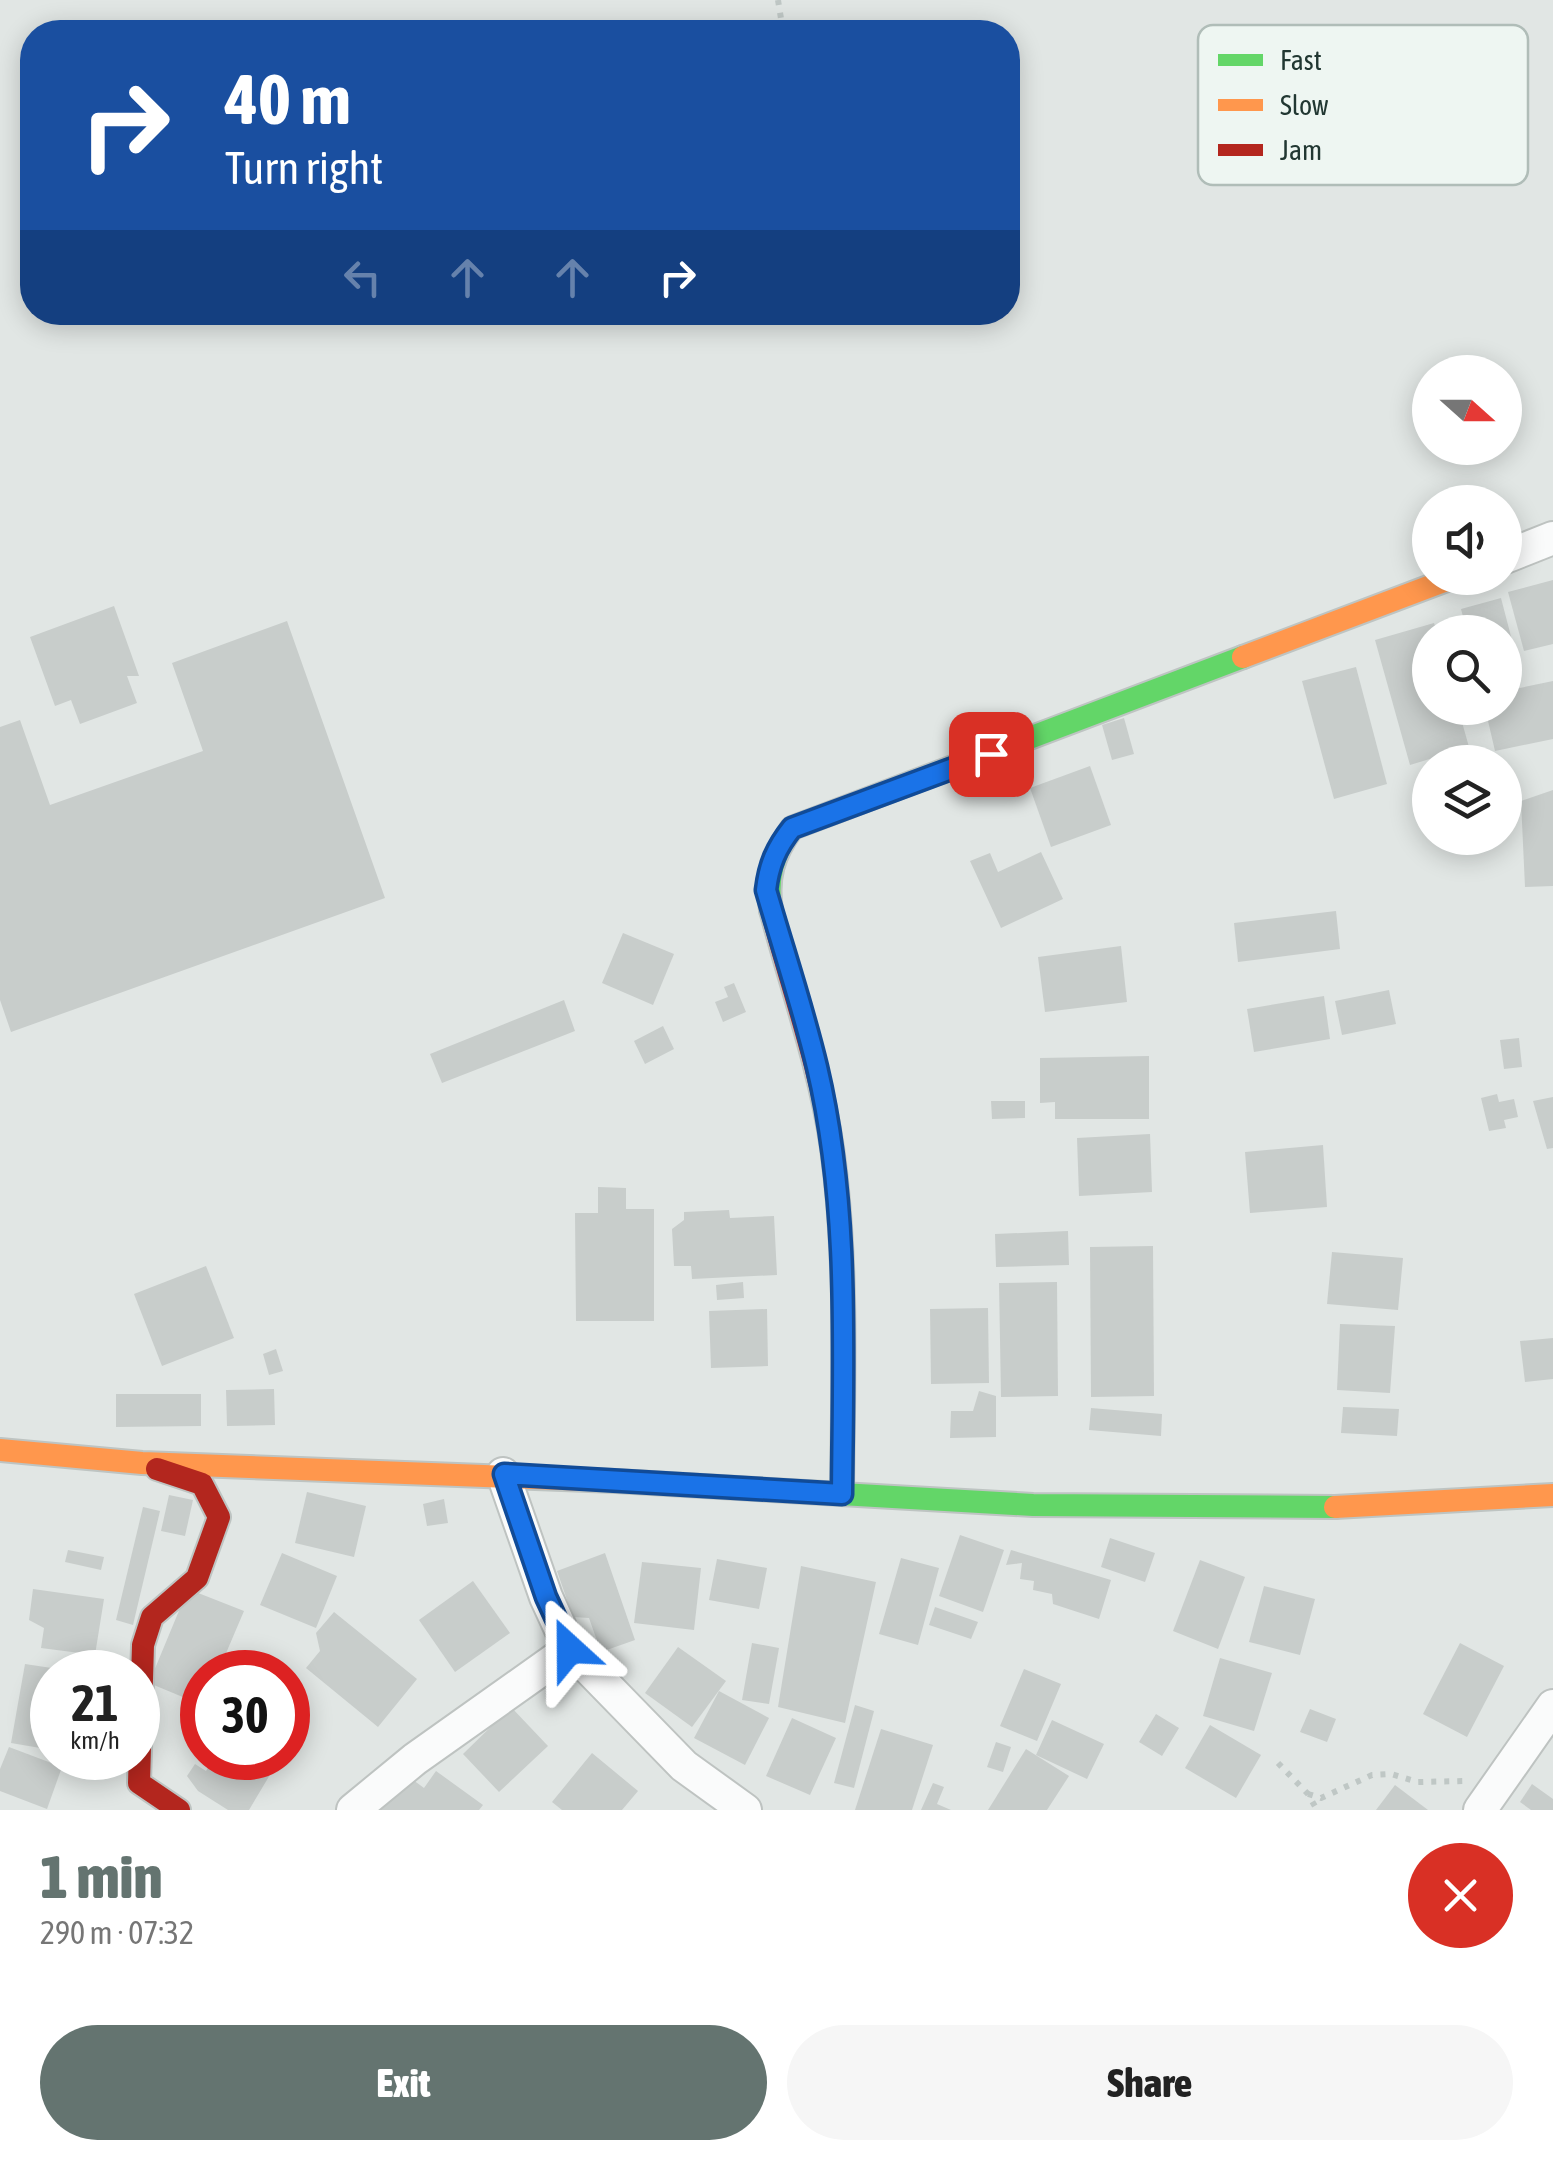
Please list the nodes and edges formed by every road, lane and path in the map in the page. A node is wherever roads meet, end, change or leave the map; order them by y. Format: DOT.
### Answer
graph roads {
  1 [pos="1553,538"];
  2 [pos="1522,550"];
  3 [pos="1412,593"];
  4 [pos="0,1450"];
  5 [pos="135,1461"];
  6 [pos="504,1474"];
  7 [pos="842,1494"];
  8 [pos="1553,1495"];
  9 [pos="570,1649"];
  10 [pos="1553,1706"];
  11 [pos="1278,1762"];
  12 [pos="1308,1794"];
  13 [pos="1487,1799"];
  14 [pos="178,1810"];
  15 [pos="353,1810"];
  16 [pos="745,1810"];
  17 [pos="1317,1810"];
  1 -- 2 [label="street"];
  3 -- 7 [label="street"];
  4 -- 5 [label="street"];
  5 -- 6 [label="street"];
  5 -- 14 [label="street"];
  6 -- 7 [label="street"];
  6 -- 9 [label="street"];
  7 -- 8 [label="street"];
  9 -- 15 [label="street"];
  9 -- 16 [label="street"];
  10 -- 13 [label="street"];
  11 -- 12 [label="path"];
  12 -- 13 [label="path"];
  12 -- 17 [label="path"];
}
